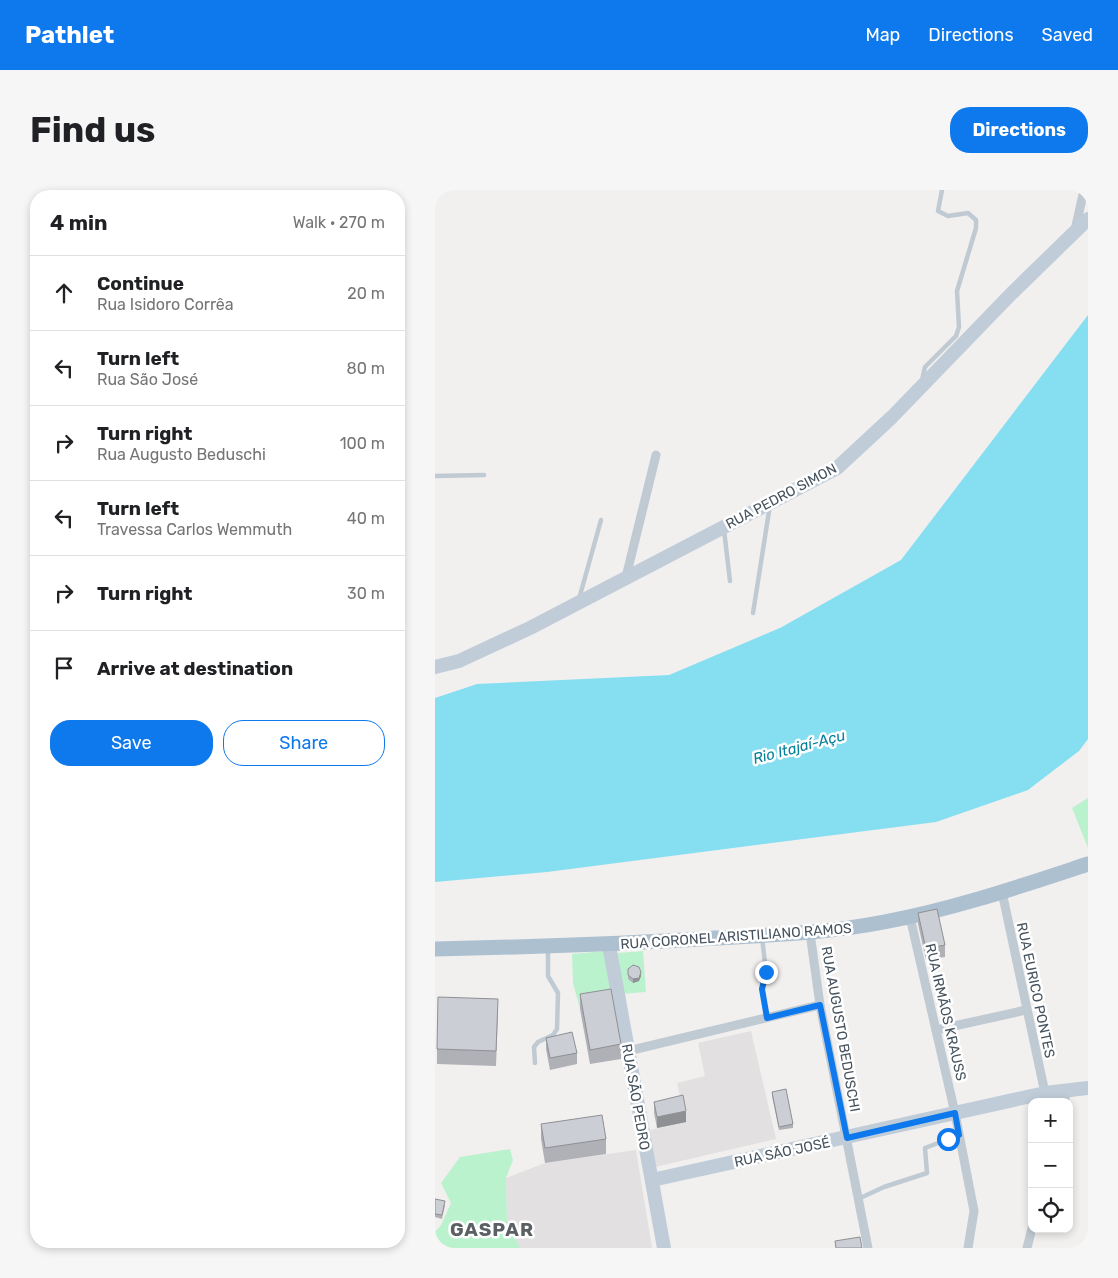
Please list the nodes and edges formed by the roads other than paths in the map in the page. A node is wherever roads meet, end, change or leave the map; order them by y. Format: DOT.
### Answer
graph roads {
  1 [pos="941,190"];
  2 [pos="1084,190"];
  3 [pos="1088,219"];
  4 [pos="1074,233"];
  5 [pos="921,387"];
  6 [pos="656,455"];
  7 [pos="484,475"];
  8 [pos="435,476"];
  9 [pos="770,504"];
  10 [pos="601,520"];
  11 [pos="724,526"];
  12 [pos="626,577"];
  13 [pos="730,581"];
  14 [pos="578,603"];
  15 [pos="753,613"];
  16 [pos="435,666"];
  17 [pos="1088,864"];
  18 [pos="1002,892"];
  19 [pos="910,917"];
  20 [pos="810,933"];
  21 [pos="762,936"];
  22 [pos="609,945"];
  23 [pos="548,946"];
  24 [pos="435,949"];
  25 [pos="820,1005"];
  26 [pos="1026,1010"];
  27 [pos="767,1018"];
  28 [pos="936,1030"];
  29 [pos="627,1051"];
  30 [pos="535,1063"];
  31 [pos="1088,1088"];
  32 [pos="1045,1093"];
  33 [pos="1065,1096"];
  34 [pos="955,1113"];
  35 [pos="959,1135"];
  36 [pos="847,1138"];
  37 [pos="652,1180"];
  38 [pos="858,1199"];
  39 [pos="1031,1233"];
  40 [pos="664,1248"];
  41 [pos="868,1248"];
  42 [pos="968,1248"];
  43 [pos="1027,1248"];
  1 -- 5 [label="lane"];
  2 -- 4 [label="street"];
  3 -- 4 [label="street, RUA PEDRO SIMON"];
  4 -- 5 [label="street, RUA PEDRO SIMON"];
  5 -- 9 [label="street, RUA PEDRO SIMON"];
  6 -- 12 [label="street"];
  7 -- 8 [label="lane"];
  9 -- 11 [label="street, RUA PEDRO SIMON"];
  9 -- 15 [label="lane"];
  10 -- 14 [label="lane"];
  11 -- 12 [label="street, RUA PEDRO SIMON"];
  11 -- 13 [label="lane"];
  12 -- 14 [label="street, RUA PEDRO SIMON"];
  14 -- 16 [label="street, RUA PEDRO SIMON"];
  17 -- 18 [label="main road, RUA CORONEL ARISTILIANO RAMOS"];
  18 -- 19 [label="main road, RUA CORONEL ARISTILIANO RAMOS"];
  18 -- 26 [label="street, RUA EURICO PONTES"];
  19 -- 20 [label="main road, RUA CORONEL ARISTILIANO RAMOS"];
  19 -- 28 [label="street, RUA IRMÃOS KRAUSS"];
  20 -- 21 [label="main road, RUA CORONEL ARISTILIANO RAMOS"];
  20 -- 25 [label="street, RUA AUGUSTO BEDUSCHI"];
  21 -- 22 [label="main road, RUA CORONEL ARISTILIANO RAMOS"];
  21 -- 27 [label="lane"];
  22 -- 23 [label="main road, RUA CORONEL ARISTILIANO RAMOS"];
  22 -- 29 [label="street, RUA SÃO PEDRO"];
  23 -- 24 [label="main road, RUA CORONEL ARISTILIANO RAMOS"];
  23 -- 30 [label="lane"];
  25 -- 27 [label="street"];
  25 -- 36 [label="street, RUA AUGUSTO BEDUSCHI"];
  26 -- 28 [label="street"];
  26 -- 32 [label="street, RUA EURICO PONTES"];
  27 -- 29 [label="street"];
  28 -- 34 [label="street, RUA IRMÃOS KRAUSS"];
  29 -- 37 [label="street, RUA SÃO PEDRO"];
  31 -- 33 [label="street, RUA SÃO JOSÉ"];
  32 -- 33 [label="street, RUA SÃO JOSÉ"];
  32 -- 34 [label="street, RUA SÃO JOSÉ"];
  34 -- 35 [label="street, RUA IRMÃOS KRAUSS"];
  34 -- 36 [label="street, RUA SÃO JOSÉ"];
  35 -- 38 [label="lane"];
  35 -- 42 [label="street, RUA IRMÃOS KRAUSS"];
  36 -- 37 [label="street, RUA SÃO JOSÉ"];
  36 -- 38 [label="street, RUA AUGUSTO BEDUSCHI"];
  37 -- 40 [label="street, RUA SÃO PEDRO"];
  38 -- 41 [label="street, RUA AUGUSTO BEDUSCHI"];
  39 -- 43 [label="street"];
}
